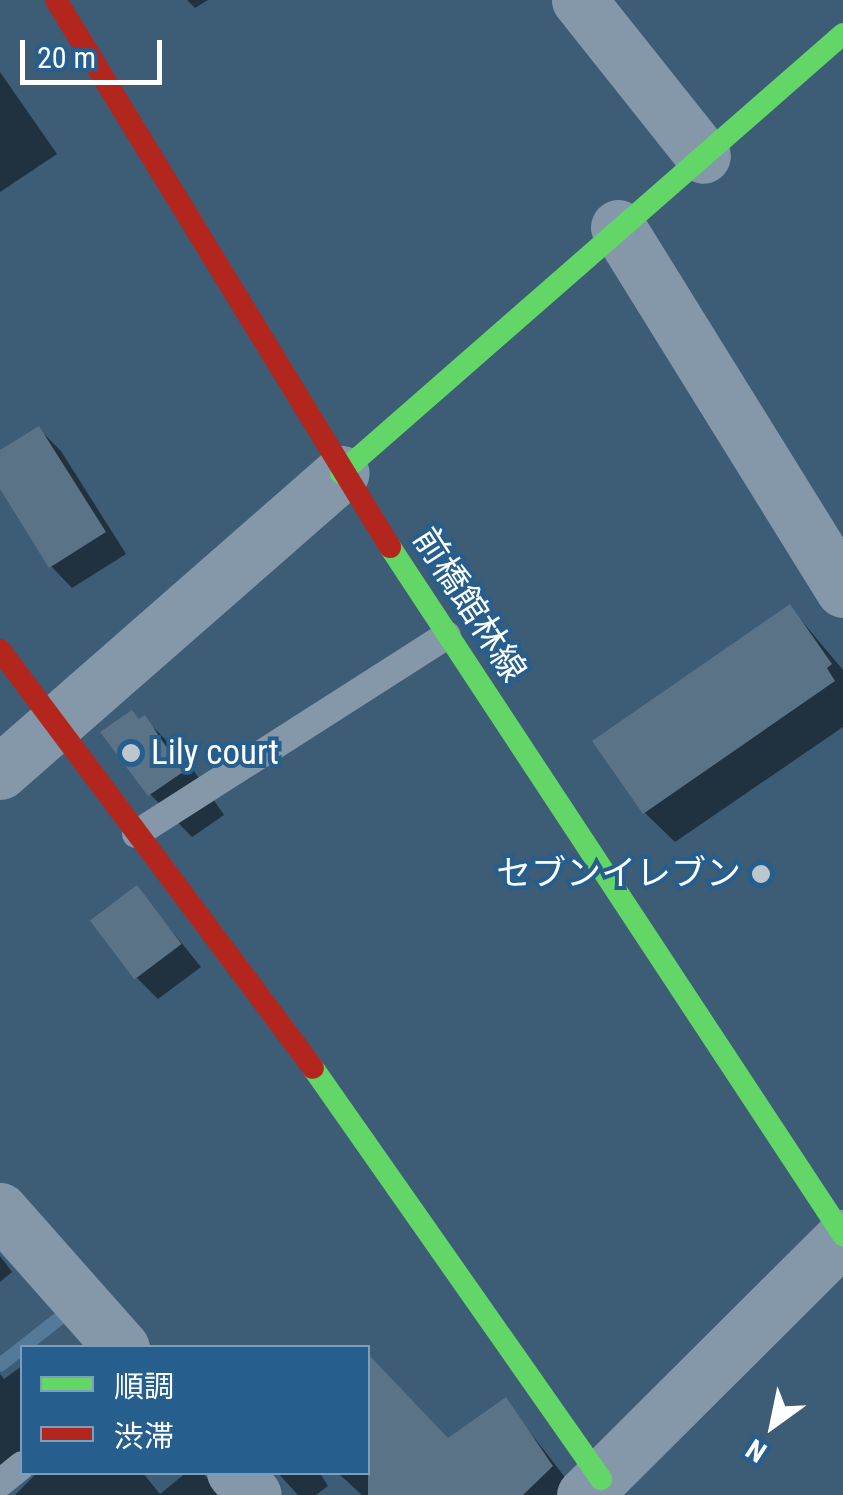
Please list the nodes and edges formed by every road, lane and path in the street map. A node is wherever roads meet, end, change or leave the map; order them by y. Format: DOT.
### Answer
graph roads {
  1 [pos="56,0"];
  2 [pos="580,0"];
  3 [pos="842,37"];
  4 [pos="704,156"];
  5 [pos="618,227"];
  6 [pos="341,473"];
  7 [pos="843,590"];
  8 [pos="447,635"];
  9 [pos="0,650"];
  10 [pos="53,725"];
  11 [pos="0,772"];
  12 [pos="136,834"];
  13 [pos="0,1210"];
  14 [pos="838,1218"];
  15 [pos="119,1345"];
  16 [pos="20,1467"];
  17 [pos="237,1475"];
  18 [pos="0,1483"];
  19 [pos="592,1487"];
  20 [pos="254,1495"];
  1 -- 6 [label="street, 前橋館林線"];
  2 -- 4 [label="street"];
  3 -- 4 [label="street"];
  4 -- 5 [label="street"];
  5 -- 6 [label="street"];
  5 -- 7 [label="street"];
  6 -- 8 [label="street, 前橋館林線"];
  6 -- 10 [label="street"];
  8 -- 12 [label="lane"];
  8 -- 14 [label="street, 前橋館林線"];
  9 -- 10 [label="street"];
  10 -- 11 [label="street"];
  10 -- 12 [label="street"];
  12 -- 19 [label="street"];
  13 -- 15 [label="street"];
  14 -- 19 [label="street"];
  16 -- 18 [label="lane"];
  17 -- 20 [label="street"];
}
